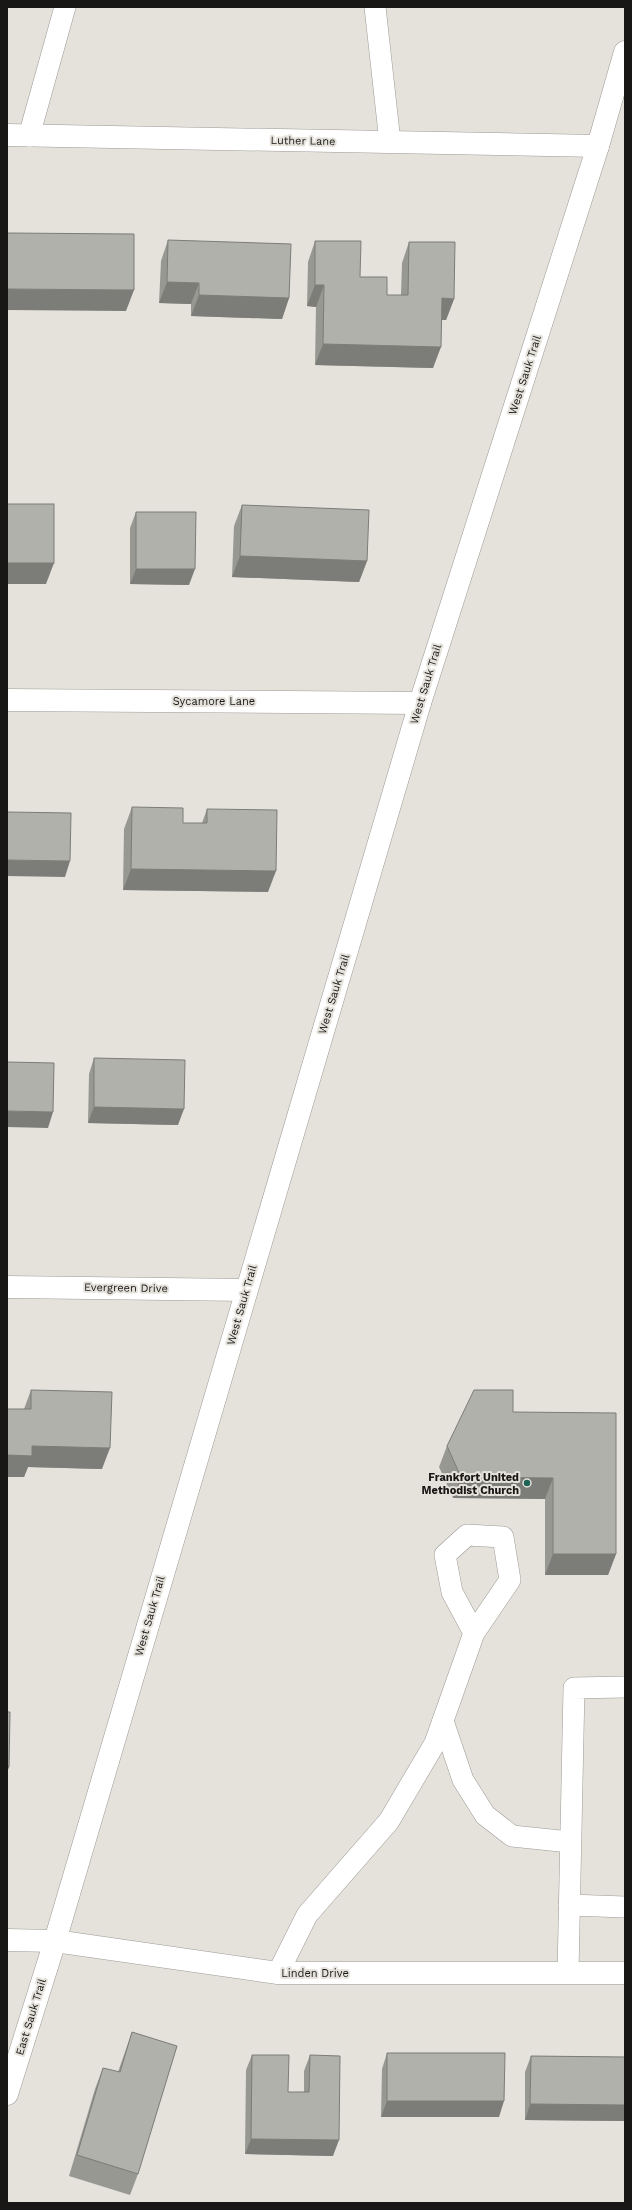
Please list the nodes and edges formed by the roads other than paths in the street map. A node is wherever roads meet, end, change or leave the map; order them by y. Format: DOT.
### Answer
graph roads {
  1 [pos="65,7"];
  2 [pos="375,7"];
  3 [pos="625,52"];
  4 [pos="7,136"];
  5 [pos="29,136"];
  6 [pos="390,142"];
  7 [pos="598,146"];
  8 [pos="7,700"];
  9 [pos="420,703"];
  10 [pos="7,1286"];
  11 [pos="246,1290"];
  12 [pos="474,1633"];
  13 [pos="625,1687"];
  14 [pos="443,1721"];
  15 [pos="570,1842"];
  16 [pos="569,1905"];
  17 [pos="625,1907"];
  18 [pos="7,1940"];
  19 [pos="55,1941"];
  20 [pos="278,1973"];
  21 [pos="568,1973"];
  22 [pos="625,1973"];
  23 [pos="7,2094"];
  1 -- 5 [label="lane"];
  2 -- 6 [label="lane"];
  3 -- 7 [label="street, West Sauk Trail"];
  4 -- 5 [label="street, Luther Lane"];
  5 -- 6 [label="street, Luther Lane"];
  6 -- 7 [label="street, Luther Lane"];
  7 -- 9 [label="street, West Sauk Trail"];
  8 -- 9 [label="street, Sycamore Lane"];
  9 -- 11 [label="street, West Sauk Trail"];
  10 -- 11 [label="street, Evergreen Drive"];
  11 -- 19 [label="street, West Sauk Trail"];
  12 -- 14 [label="lane"];
  13 -- 15 [label="lane"];
  14 -- 15 [label="lane"];
  14 -- 20 [label="lane"];
  15 -- 16 [label="lane"];
  16 -- 17 [label="lane"];
  16 -- 21 [label="lane"];
  18 -- 19 [label="street, Linden Drive"];
  19 -- 20 [label="street, Linden Drive"];
  19 -- 23 [label="street, East Sauk Trail"];
  20 -- 21 [label="street, Linden Drive"];
  21 -- 22 [label="street, Linden Drive"];
}
